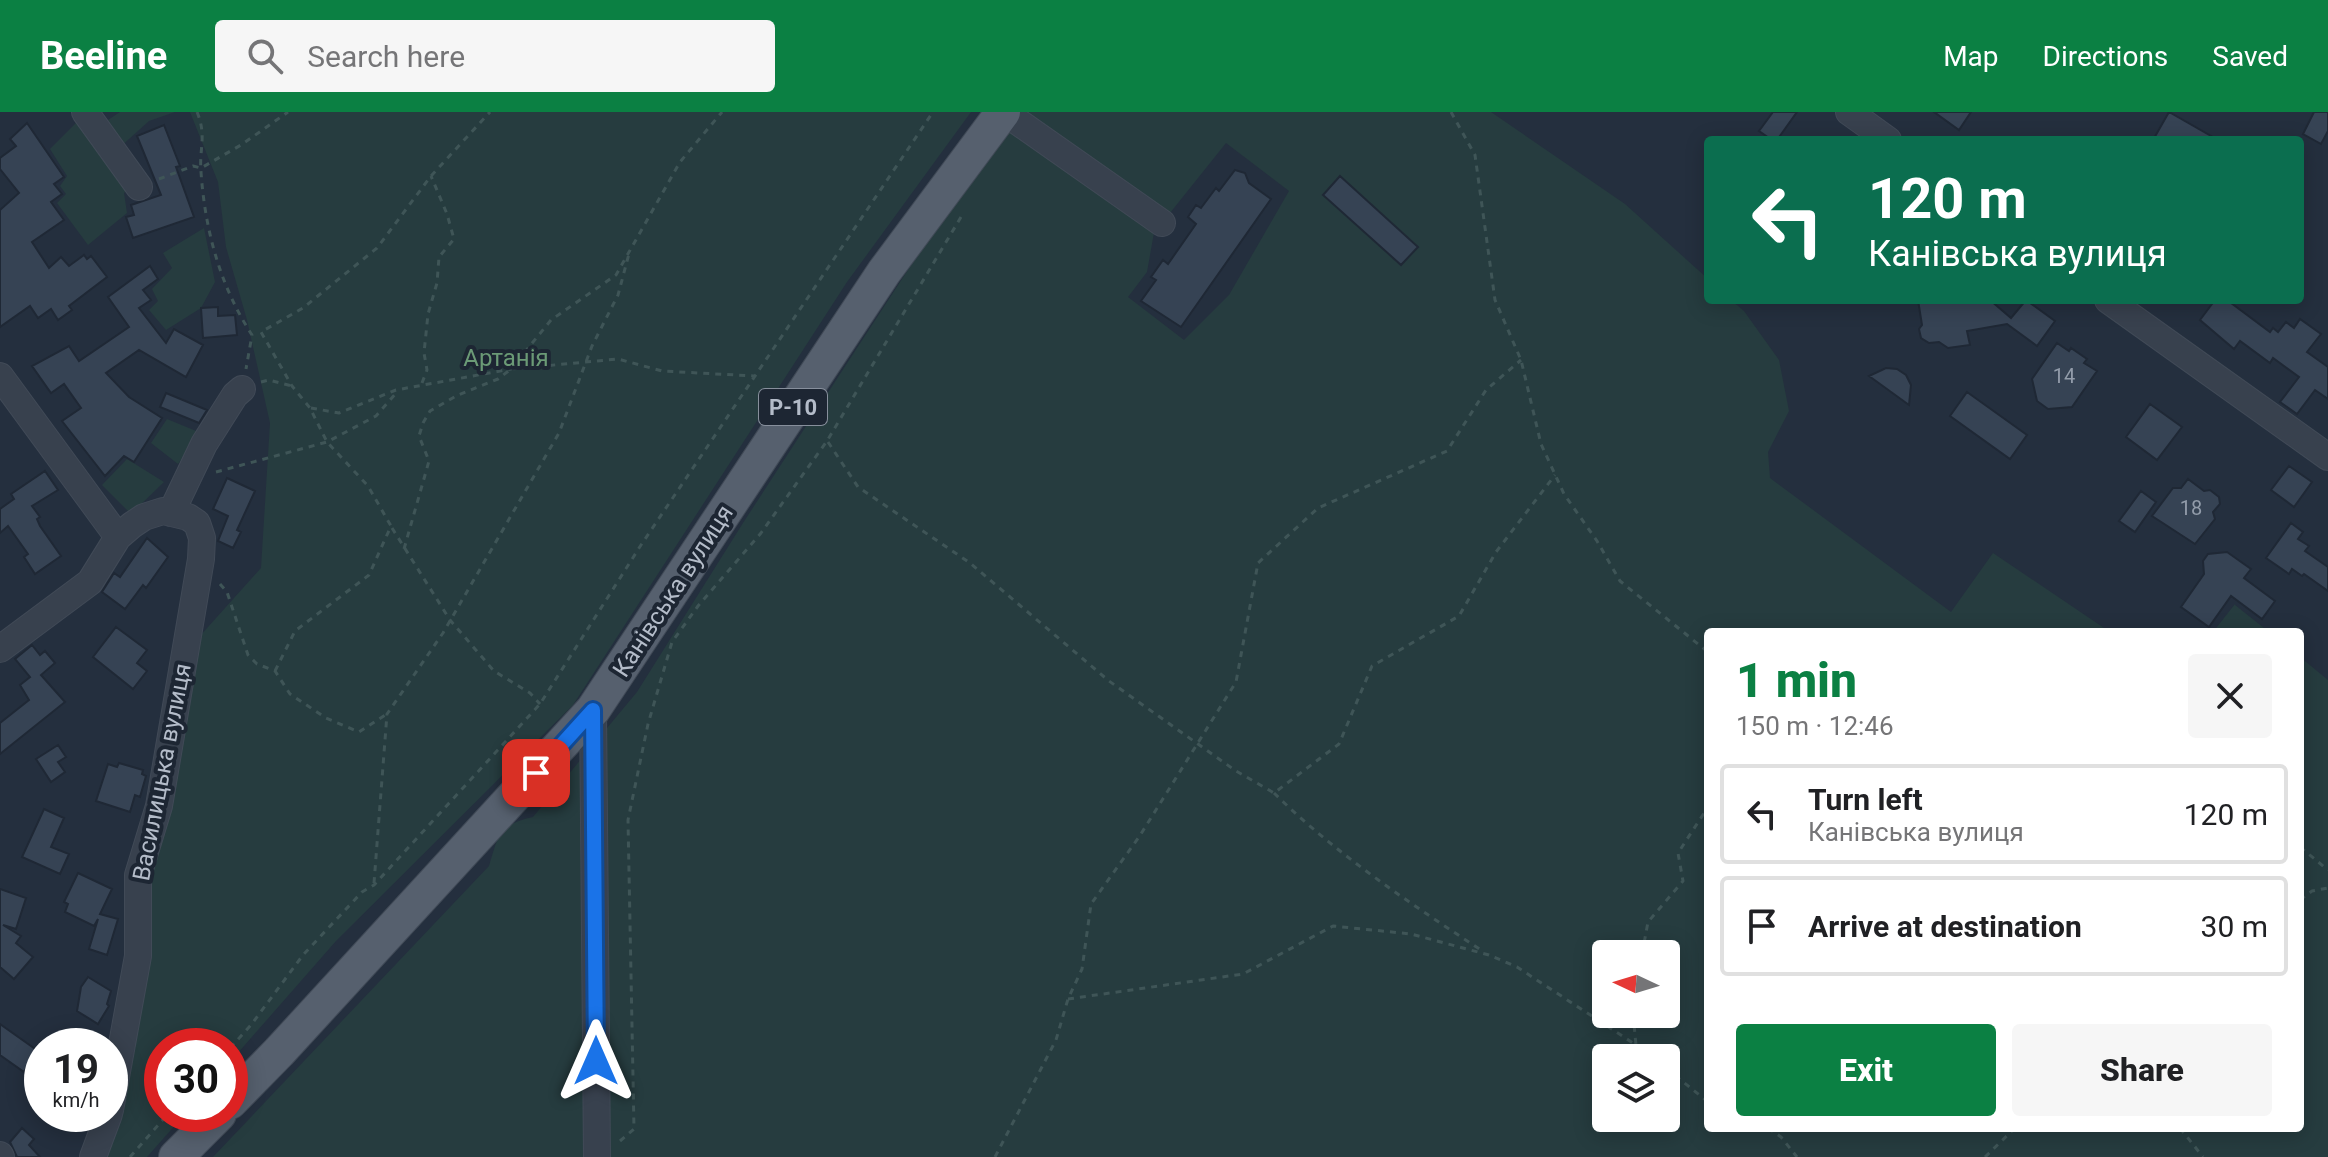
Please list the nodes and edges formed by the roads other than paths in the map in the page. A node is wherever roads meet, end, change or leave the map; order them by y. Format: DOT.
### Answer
graph roads {
  1 [pos="85,112"];
  2 [pos="1003,112"];
  3 [pos="1849,112"];
  4 [pos="1882,136"];
  5 [pos="139,187"];
  6 [pos="1162,223"];
  7 [pos="2114,304"];
  8 [pos="0,376"];
  9 [pos="242,389"];
  10 [pos="2328,457"];
  11 [pos="216,472"];
  12 [pos="187,480"];
  13 [pos="171,513"];
  14 [pos="118,537"];
  15 [pos="0,649"];
  16 [pos="593,710"];
  17 [pos="125,1028"];
  18 [pos="248,1084"];
  19 [pos="102,1132"];
  20 [pos="201,1132"];
  21 [pos="604,1152"];
  22 [pos="93,1157"];
  23 [pos="176,1157"];
  1 -- 5 [label="street"];
  2 -- 6 [label="street"];
  2 -- 16 [label="main road, Канівська вулиця / Р-10"];
  3 -- 4 [label="street"];
  7 -- 10 [label="street"];
  8 -- 14 [label="street"];
  9 -- 12 [label="street"];
  11 -- 12 [label="street"];
  12 -- 13 [label="street"];
  13 -- 14 [label="street"];
  13 -- 17 [label="street, Василицька вулиця"];
  14 -- 15 [label="street"];
  16 -- 18 [label="main road, Канівська вулиця / Р-10"];
  16 -- 21 [label="street"];
  19 -- 22 [label="street, Василицька вулиця"];
  20 -- 23 [label="main road"];
}
